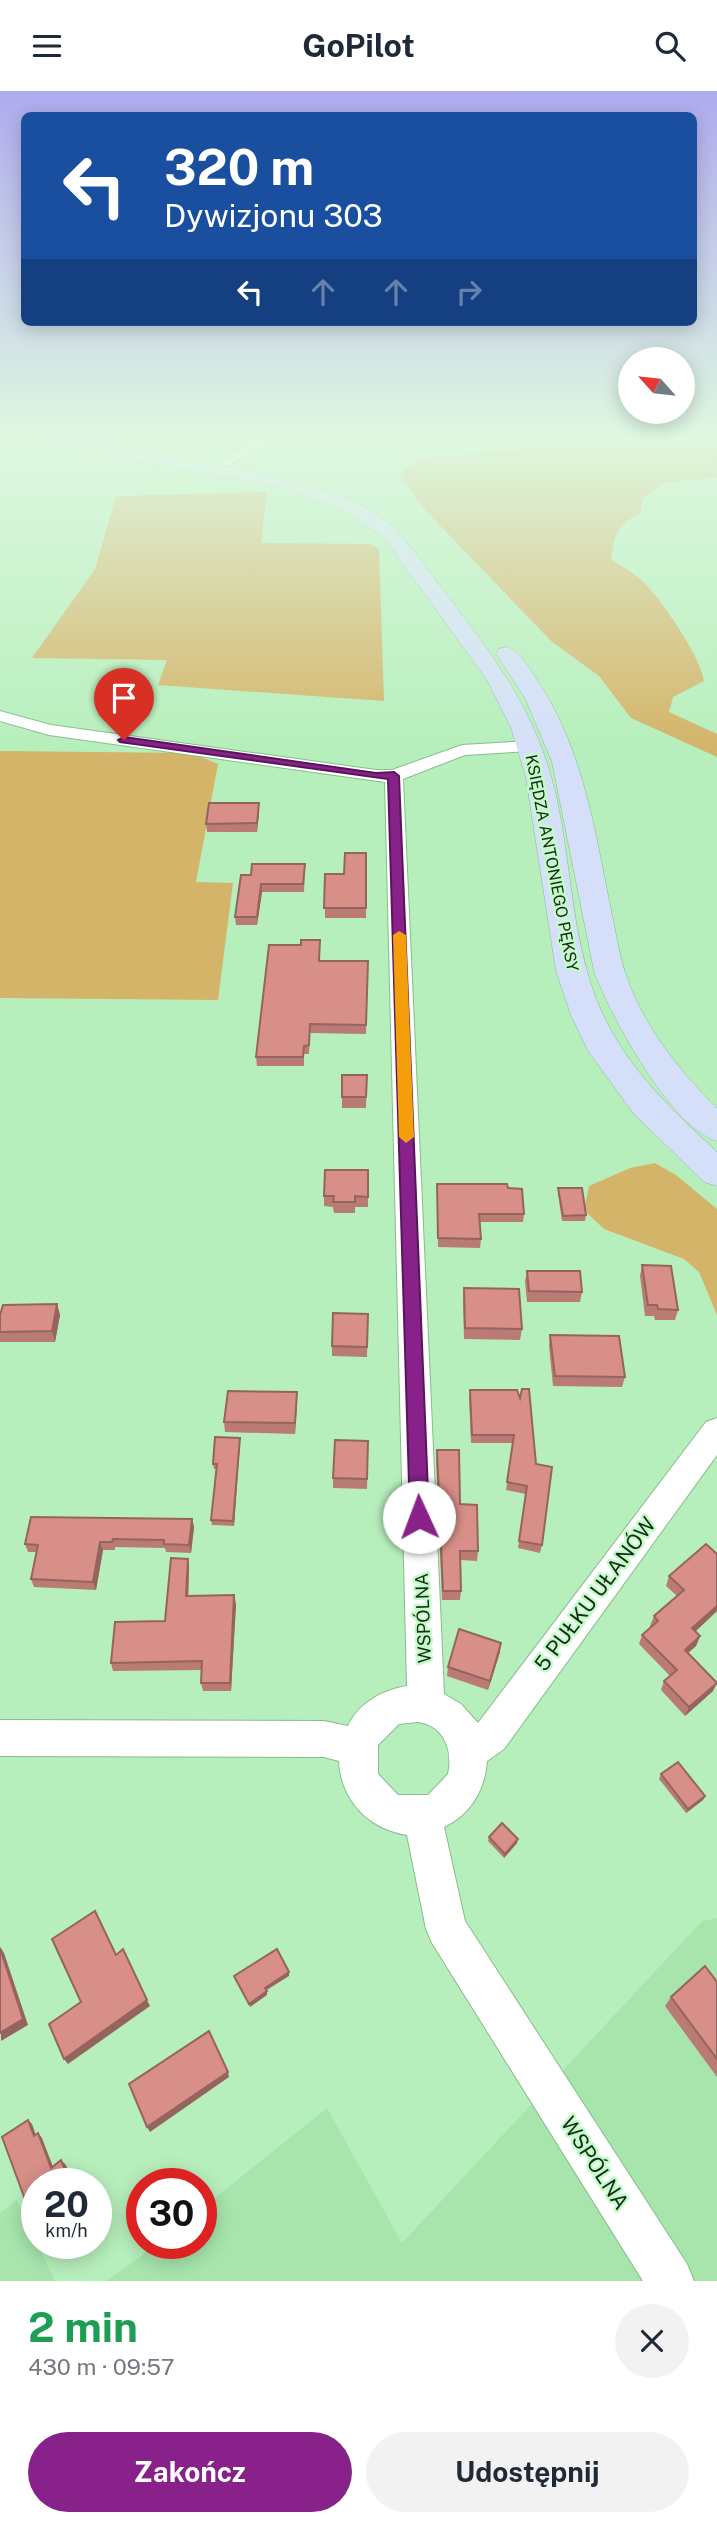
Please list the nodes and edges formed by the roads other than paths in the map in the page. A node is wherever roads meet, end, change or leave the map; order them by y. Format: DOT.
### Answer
graph roads {
  1 [pos="397,541"];
  2 [pos="422,541"];
  3 [pos="0,716"];
  4 [pos="530,746"];
  5 [pos="394,776"];
  6 [pos="717,1129"];
  7 [pos="717,1173"];
  8 [pos="717,1431"];
  9 [pos="426,1705"];
  10 [pos="0,1738"];
  11 [pos="359,1747"];
  12 [pos="468,1753"];
  13 [pos="423,1817"];
  14 [pos="670,2281"];
  1 -- 4 [label="main road, KSIĘDZA ANTONIEGO PĘKSY"];
  2 -- 6 [label="main road, KSIĘDZA ANTONIEGO PĘKSY"];
  3 -- 5 [label="street"];
  4 -- 5 [label="street"];
  4 -- 7 [label="main road, KSIĘDZA ANTONIEGO PĘKSY"];
  5 -- 9 [label="street, WSPÓLNA"];
  8 -- 12 [label="street, 5 PUŁKU UŁANÓW"];
  9 -- 11 [label="street"];
  9 -- 12 [label="street"];
  10 -- 11 [label="street"];
  11 -- 13 [label="street"];
  12 -- 13 [label="street"];
  13 -- 14 [label="street, WSPÓLNA"];
}
